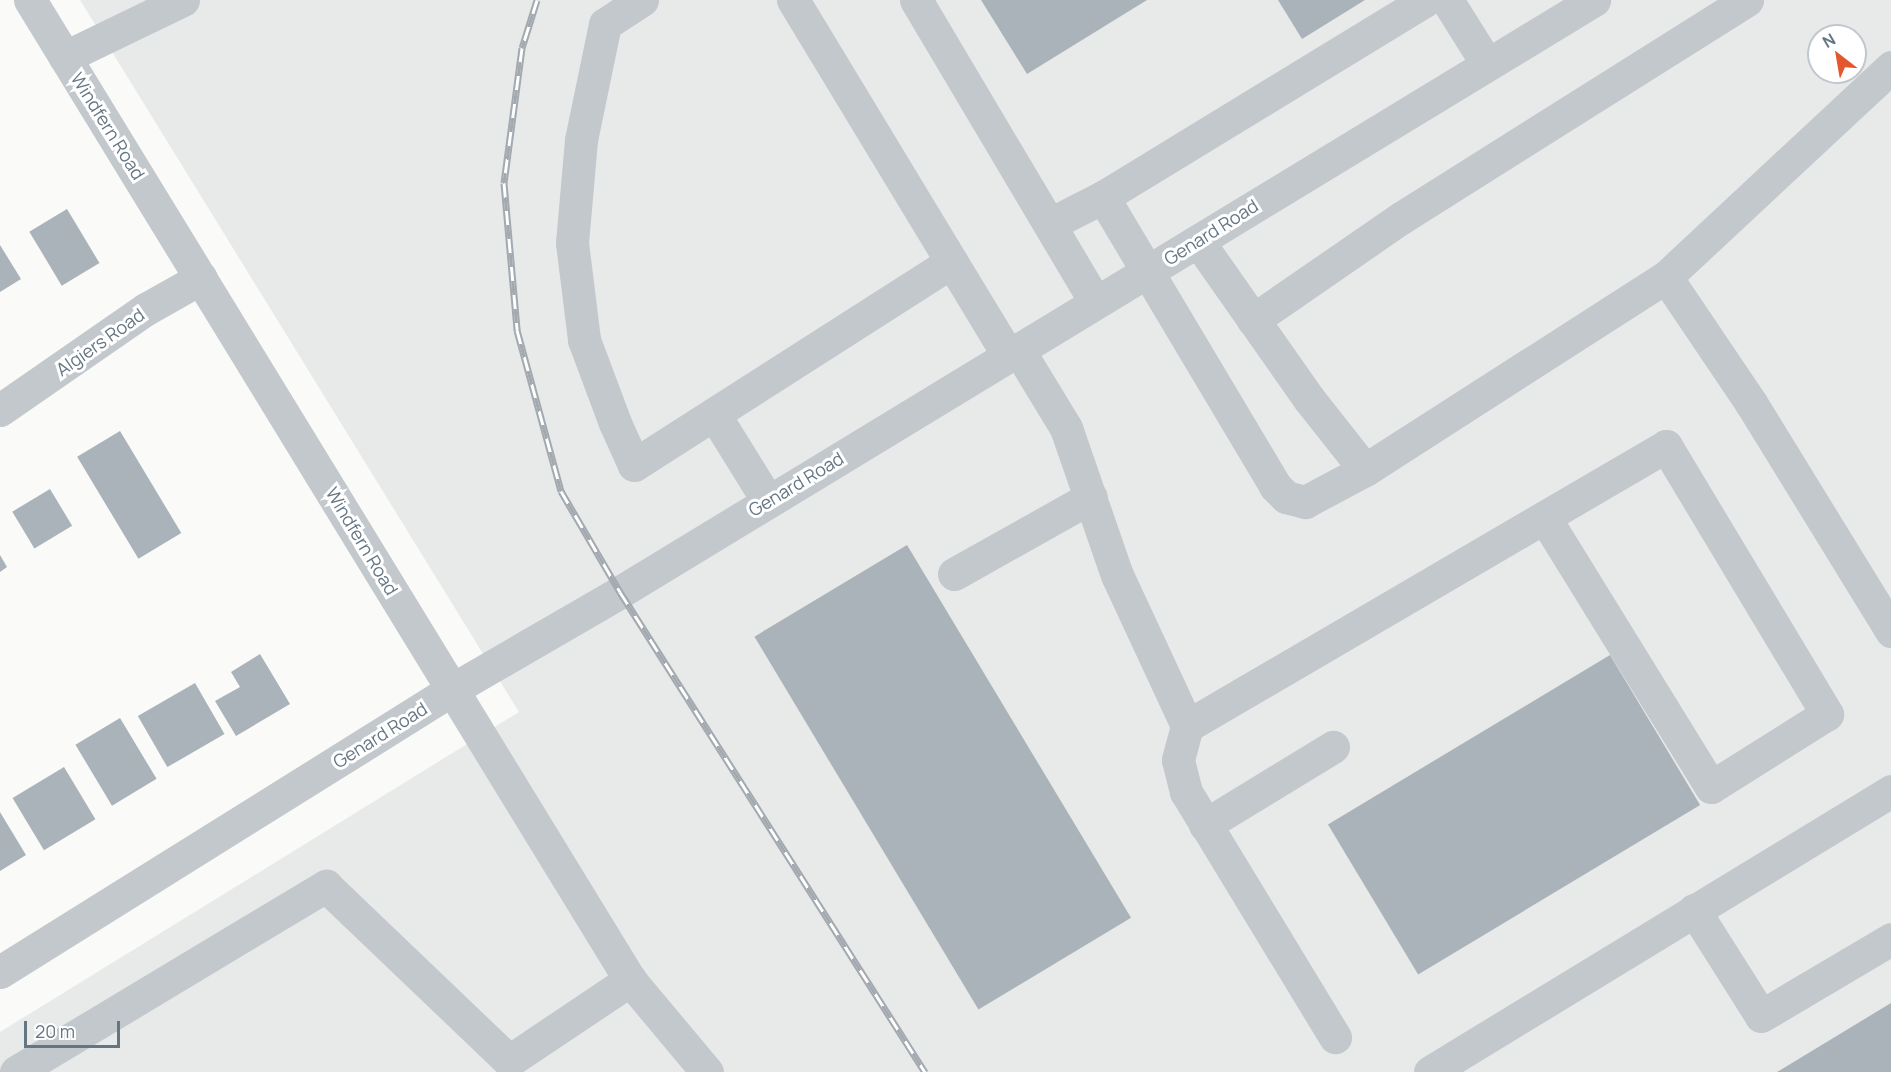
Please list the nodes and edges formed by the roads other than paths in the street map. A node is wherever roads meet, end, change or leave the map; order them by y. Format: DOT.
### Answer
graph roads {
  1 [pos="30,0"];
  2 [pos="183,0"];
  3 [pos="642,0"];
  4 [pos="793,0"];
  5 [pos="916,0"];
  6 [pos="1426,0"];
  7 [pos="1447,0"];
  8 [pos="1594,0"];
  9 [pos="1747,0"];
  10 [pos="65,57"];
  11 [pos="1487,64"];
  12 [pos="1891,68"];
  13 [pos="1103,197"];
  14 [pos="1050,224"];
  15 [pos="1198,240"];
  16 [pos="952,262"];
  17 [pos="1148,272"];
  18 [pos="201,278"];
  19 [pos="1666,278"];
  20 [pos="1095,302"];
  21 [pos="1253,320"];
  22 [pos="1013,352"];
  23 [pos="0,410"];
  24 [pos="714,414"];
  25 [pos="1365,470"];
  26 [pos="1091,497"];
  27 [pos="768,501"];
  28 [pos="1544,517"];
  29 [pos="954,574"];
  30 [pos="1891,631"];
  31 [pos="453,689"];
  32 [pos="1187,726"];
  33 [pos="1333,747"];
  34 [pos="1891,791"];
  35 [pos="1205,825"];
  36 [pos="1694,910"];
  37 [pos="1891,939"];
  38 [pos="0,972"];
  39 [pos="630,980"];
  40 [pos="1335,1037"];
  41 [pos="500,1066"];
  42 [pos="16,1072"];
  43 [pos="707,1072"];
  44 [pos="1431,1072"];
  1 -- 10 [label="street, Windfern Road"];
  2 -- 10 [label="street"];
  3 -- 24 [label="street"];
  4 -- 16 [label="street"];
  5 -- 14 [label="street"];
  6 -- 13 [label="street"];
  7 -- 11 [label="street"];
  8 -- 11 [label="street, Genard Road"];
  9 -- 21 [label="street"];
  10 -- 18 [label="street, Windfern Road"];
  11 -- 15 [label="street, Genard Road"];
  12 -- 19 [label="street"];
  13 -- 14 [label="street"];
  13 -- 17 [label="street"];
  14 -- 20 [label="street"];
  15 -- 17 [label="street, Genard Road"];
  15 -- 21 [label="street"];
  16 -- 22 [label="street"];
  16 -- 24 [label="street"];
  17 -- 20 [label="street, Genard Road"];
  17 -- 25 [label="street"];
  18 -- 23 [label="street, Algiers Road"];
  18 -- 31 [label="street, Windfern Road"];
  19 -- 25 [label="street"];
  19 -- 30 [label="street"];
  20 -- 22 [label="street, Genard Road"];
  21 -- 25 [label="street"];
  22 -- 26 [label="street"];
  22 -- 27 [label="street, Genard Road"];
  24 -- 27 [label="street"];
  26 -- 29 [label="street"];
  26 -- 32 [label="street"];
  27 -- 31 [label="street, Genard Road"];
  28 -- 28 [label="street"];
  28 -- 32 [label="street"];
  31 -- 38 [label="street, Genard Road"];
  31 -- 39 [label="street, Windfern Road"];
  32 -- 35 [label="street"];
  33 -- 35 [label="street"];
  34 -- 36 [label="street"];
  35 -- 40 [label="street"];
  36 -- 37 [label="street"];
  36 -- 44 [label="street"];
  39 -- 41 [label="street"];
  39 -- 43 [label="street, Windfern Road"];
  41 -- 42 [label="street"];
}
